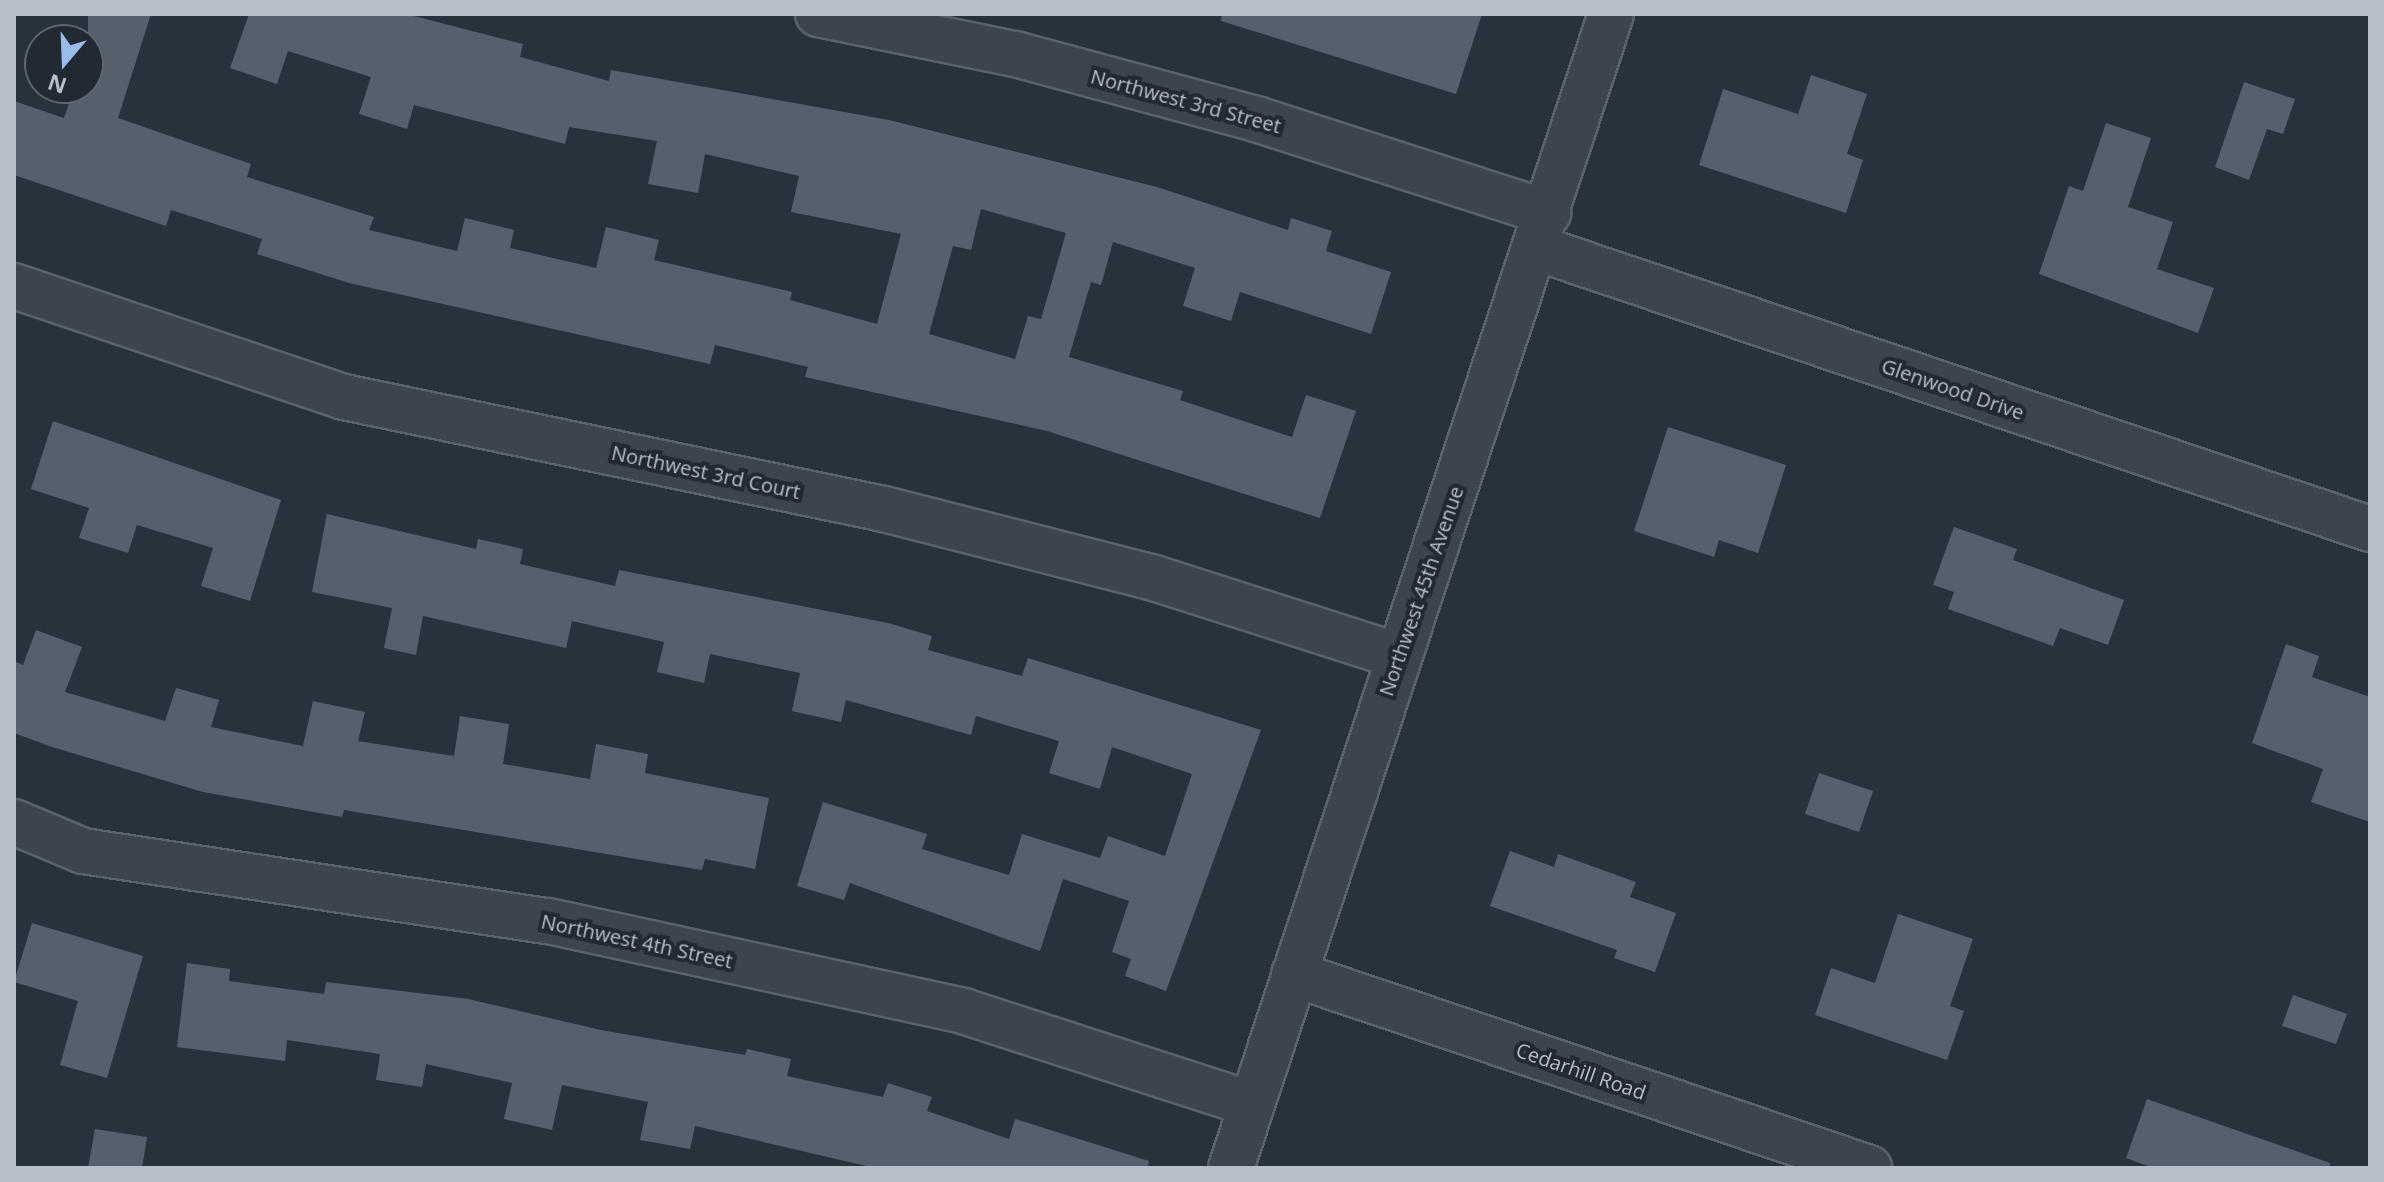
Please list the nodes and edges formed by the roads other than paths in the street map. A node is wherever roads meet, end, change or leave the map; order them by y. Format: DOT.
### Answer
graph roads {
  1 [pos="818,14"];
  2 [pos="1611,14"];
  3 [pos="1542,230"];
  4 [pos="14,286"];
  5 [pos="2370,529"];
  6 [pos="1398,656"];
  7 [pos="14,822"];
  8 [pos="1294,974"];
  9 [pos="1251,1104"];
  10 [pos="1231,1168"];
  11 [pos="1869,1168"];
  1 -- 3 [label="street, Northwest 3rd Street"];
  2 -- 3 [label="street, Northwest 45th Avenue"];
  3 -- 5 [label="street, Glenwood Drive"];
  3 -- 6 [label="street, Northwest 45th Avenue"];
  4 -- 6 [label="street, Northwest 3rd Court"];
  6 -- 8 [label="street, Northwest 45th Avenue"];
  7 -- 9 [label="street, Northwest 4th Street"];
  8 -- 9 [label="street, Northwest 45th Avenue"];
  8 -- 11 [label="street, Cedarhill Road"];
  9 -- 10 [label="street, Northwest 45th Avenue"];
}
